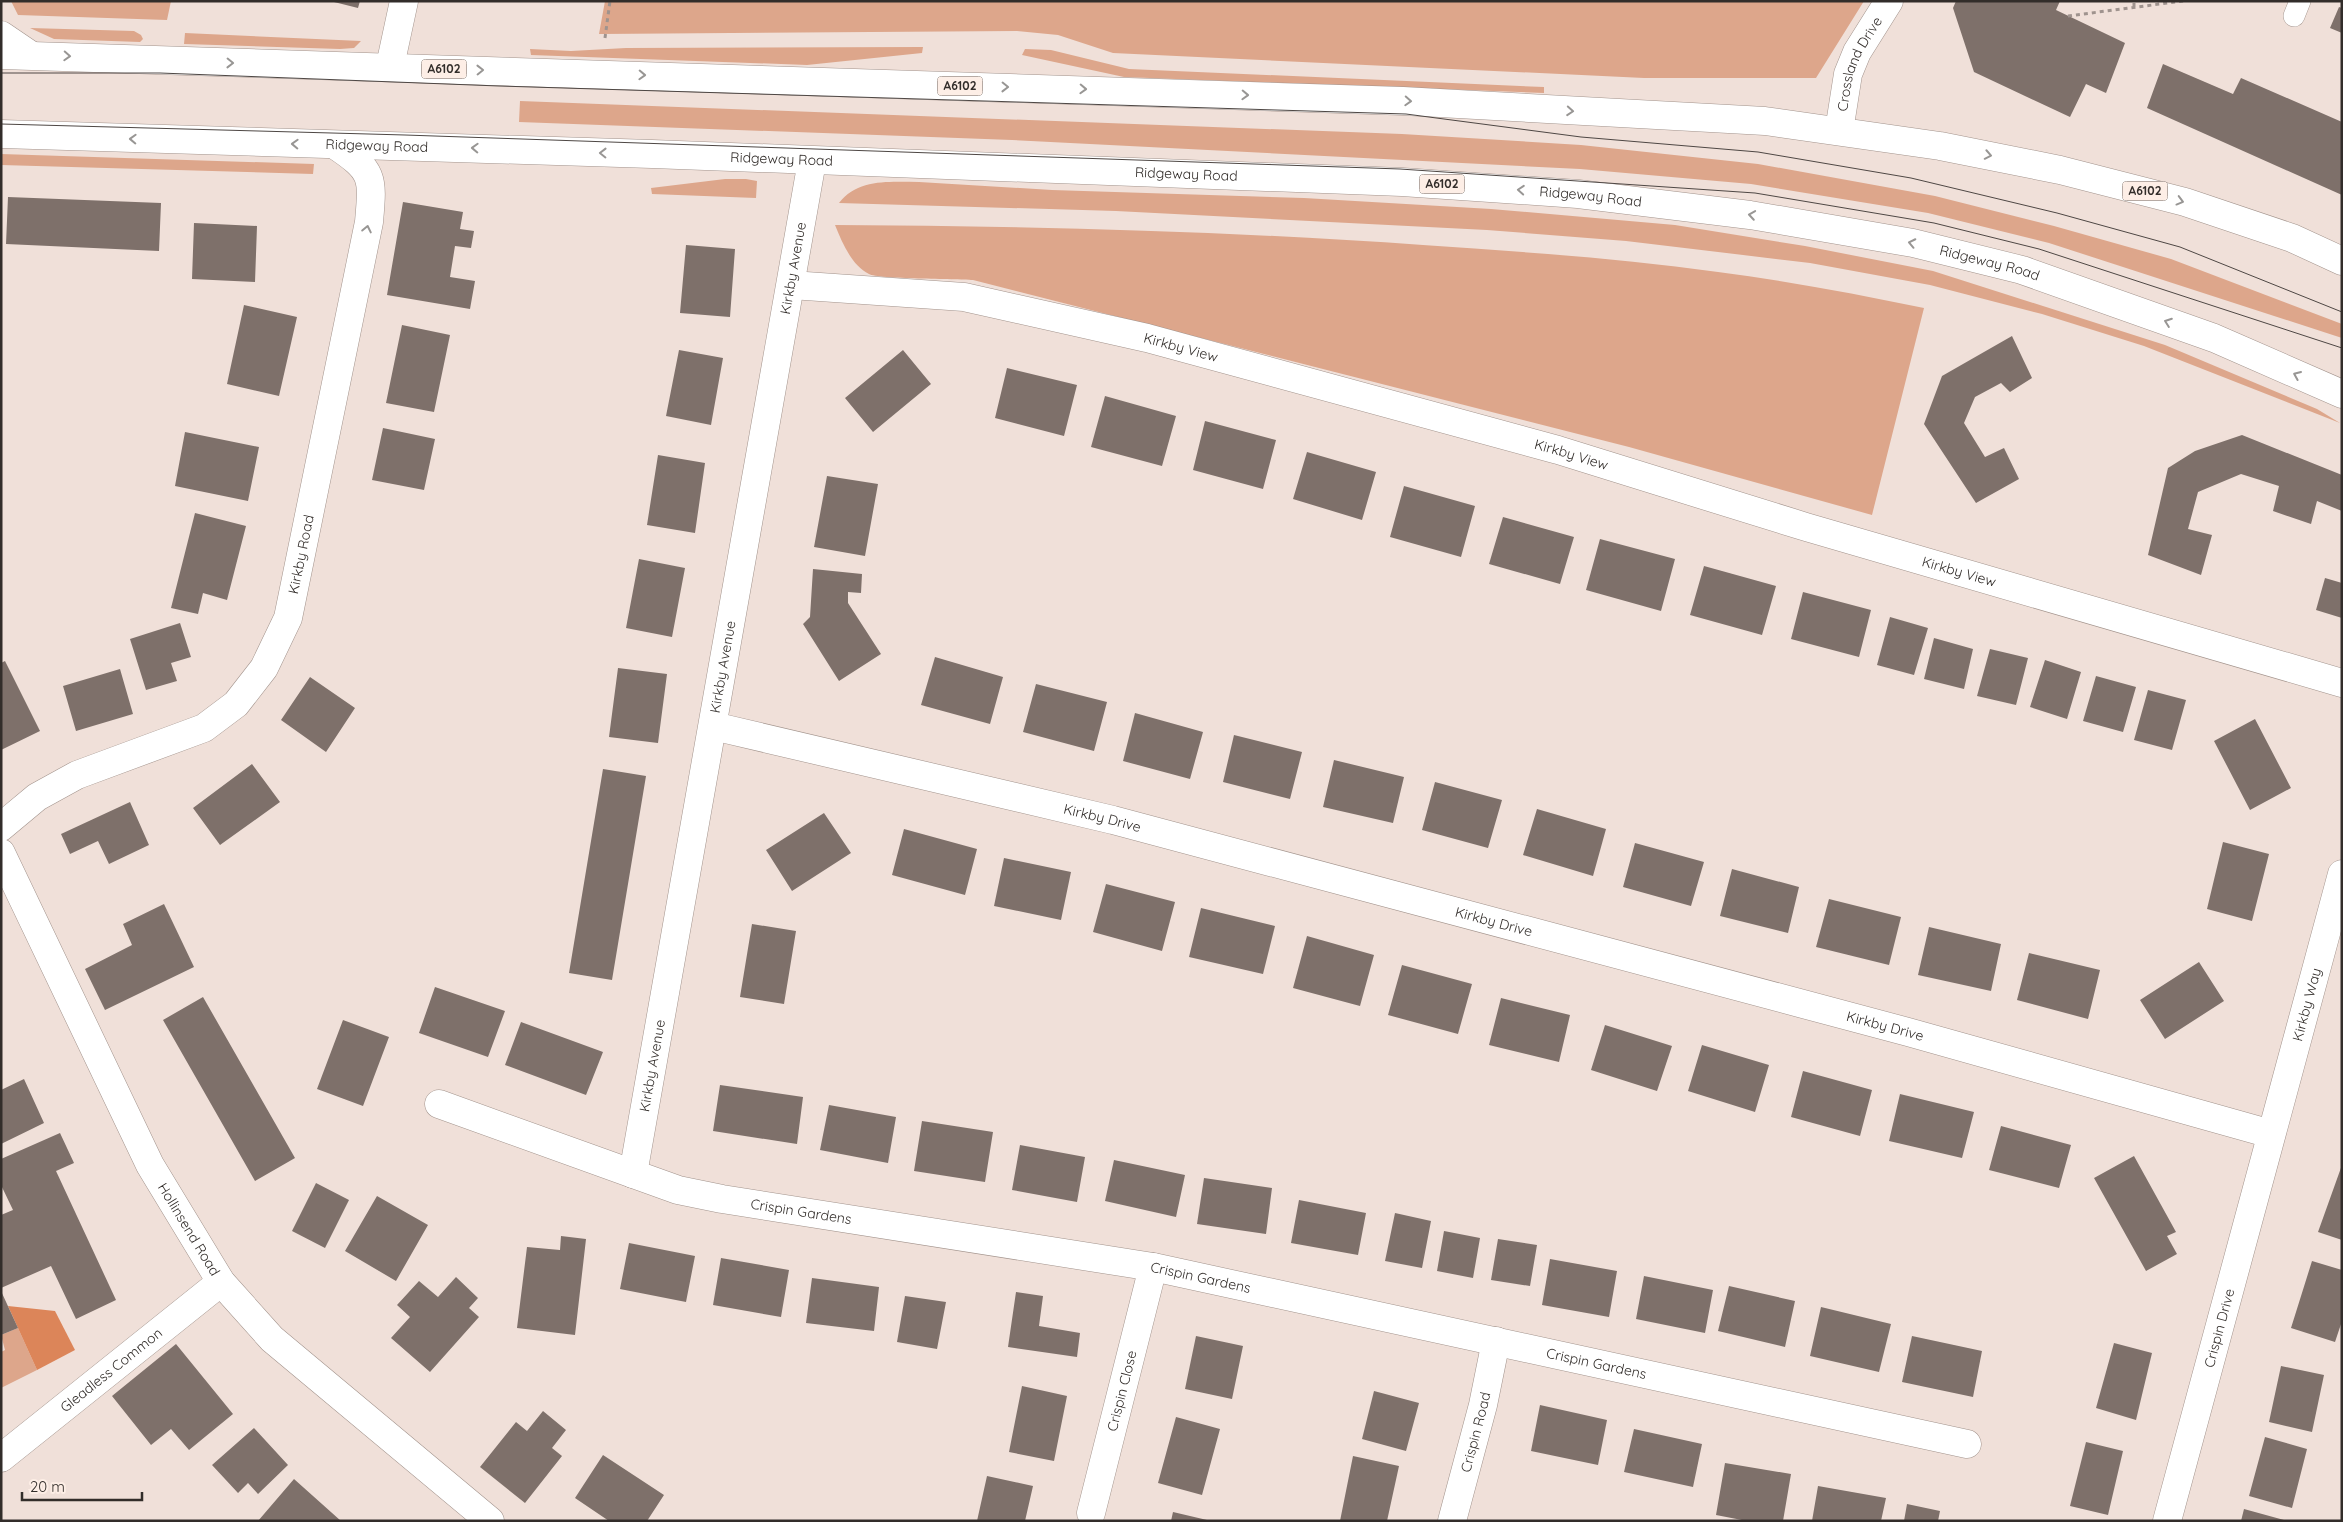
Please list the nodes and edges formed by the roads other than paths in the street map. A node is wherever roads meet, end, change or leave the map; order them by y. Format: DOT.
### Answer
graph roads {
  1 [pos="404,1"];
  2 [pos="1889,1"];
  3 [pos="1,35"];
  4 [pos="28,54"];
  5 [pos="1,55"];
  6 [pos="390,66"];
  7 [pos="1839,131"];
  8 [pos="1,134"];
  9 [pos="335,145"];
  10 [pos="812,161"];
  11 [pos="2342,261"];
  12 [pos="791,285"];
  13 [pos="2342,394"];
  14 [pos="2341,682"];
  15 [pos="713,726"];
  16 [pos="1,827"];
  17 [pos="1,853"];
  18 [pos="2342,874"];
  19 [pos="440,1104"];
  20 [pos="2271,1134"];
  21 [pos="632,1174"];
  22 [pos="1153,1267"];
  23 [pos="222,1282"];
  24 [pos="1496,1341"];
  25 [pos="1967,1444"];
  26 [pos="1,1458"];
  27 [pos="1091,1513"];
  28 [pos="490,1521"];
  29 [pos="1452,1521"];
  30 [pos="2167,1521"];
  1 -- 6 [label="main road"];
  2 -- 7 [label="main road, Crossland Drive"];
  3 -- 4 [label="main road"];
  4 -- 5 [label="main road, A6102"];
  4 -- 6 [label="main road, A6102, one-way"];
  6 -- 7 [label="main road, A6102, one-way"];
  7 -- 11 [label="main road, A6102, one-way"];
  9 -- 8 [label="main road, Ridgeway Road / A6102, one-way"];
  10 -- 9 [label="main road, Ridgeway Road / A6102, one-way"];
  16 -- 9 [label="main road, Kirkby Road, one-way"];
  10 -- 12 [label="main road, Kirkby Avenue"];
  13 -- 10 [label="main road, Ridgeway Road / A6102, one-way"];
  12 -- 14 [label="main road, Kirkby View"];
  12 -- 15 [label="main road, Kirkby Avenue"];
  15 -- 20 [label="main road, Kirkby Drive"];
  15 -- 21 [label="main road, Kirkby Avenue"];
  17 -- 23 [label="main road, Hollinsend Road"];
  18 -- 20 [label="main road, Kirkby Way"];
  19 -- 21 [label="main road, Crispin Gardens"];
  20 -- 30 [label="main road, Crispin Drive"];
  21 -- 22 [label="main road, Crispin Gardens"];
  22 -- 24 [label="main road, Crispin Gardens"];
  22 -- 27 [label="main road, Crispin Close"];
  23 -- 26 [label="main road, Gleadless Common"];
  23 -- 28 [label="main road, Hollinsend Road"];
  24 -- 25 [label="main road, Crispin Gardens"];
  24 -- 29 [label="main road, Crispin Road"];
}
